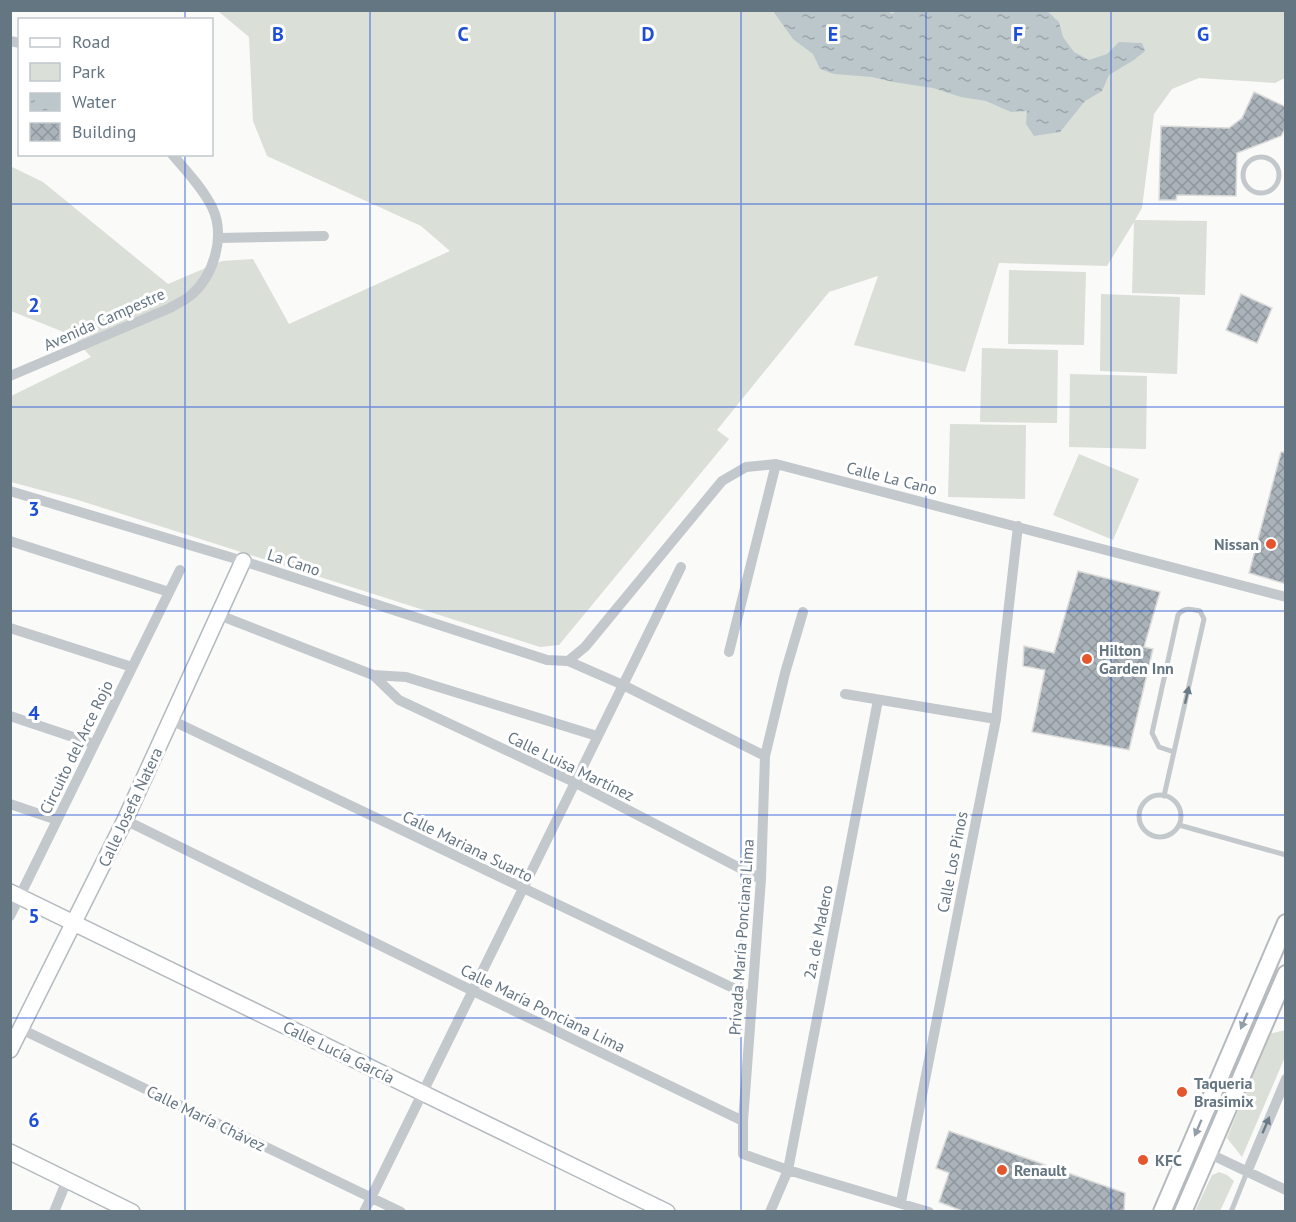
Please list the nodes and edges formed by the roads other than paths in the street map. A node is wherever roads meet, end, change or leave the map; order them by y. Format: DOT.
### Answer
graph roads {
  1 [pos="174,156"];
  2 [pos="1278,167"];
  3 [pos="1286,167"];
  4 [pos="324,236"];
  5 [pos="218,238"];
  6 [pos="10,376"];
  7 [pos="776,464"];
  8 [pos="10,490"];
  9 [pos="1018,526"];
  10 [pos="10,541"];
  11 [pos="243,561"];
  12 [pos="681,567"];
  13 [pos="180,570"];
  14 [pos="169,592"];
  15 [pos="1286,597"];
  16 [pos="803,612"];
  17 [pos="219,615"];
  18 [pos="10,628"];
  19 [pos="729,652"];
  20 [pos="568,661"];
  21 [pos="132,667"];
  22 [pos="373,675"];
  23 [pos="623,685"];
  24 [pos="845,694"];
  25 [pos="878,700"];
  26 [pos="10,716"];
  27 [pos="996,719"];
  28 [pos="171,720"];
  29 [pos="597,736"];
  30 [pos="94,744"];
  31 [pos="1174,752"];
  32 [pos="765,756"];
  33 [pos="574,782"];
  34 [pos="1164,795"];
  35 [pos="10,804"];
  36 [pos="57,819"];
  37 [pos="125,820"];
  38 [pos="1179,825"];
  39 [pos="1286,855"];
  40 [pos="761,879"];
  41 [pos="524,889"];
  42 [pos="15,894"];
  43 [pos="10,916"];
  44 [pos="1286,923"];
  45 [pos="73,924"];
  46 [pos="1286,974"];
  47 [pos="1259,987"];
  48 [pos="473,991"];
  49 [pos="752,997"];
  50 [pos="1281,998"];
  51 [pos="16,1027"];
  52 [pos="10,1050"];
  53 [pos="1286,1079"];
  54 [pos="424,1093"];
  55 [pos="743,1121"];
  56 [pos="10,1152"];
  57 [pos="1208,1153"];
  58 [pos="788,1170"];
  59 [pos="1247,1172"];
  60 [pos="67,1180"];
  61 [pos="1286,1190"];
  62 [pos="371,1197"];
  63 [pos="901,1202"];
  64 [pos="54,1212"];
  65 [pos="132,1212"];
  66 [pos="364,1212"];
  67 [pos="400,1212"];
  68 [pos="667,1212"];
  69 [pos="770,1212"];
  70 [pos="929,1212"];
  71 [pos="1162,1212"];
  72 [pos="1183,1212"];
  73 [pos="1231,1212"];
  1 -- 5 [label="street, Avenida Campestre"];
  2 -- 2 [label="lane"];
  2 -- 3 [label="lane"];
  4 -- 5 [label="street"];
  5 -- 6 [label="street, Avenida Campestre"];
  7 -- 9 [label="street, Calle La Cano"];
  7 -- 19 [label="street"];
  7 -- 20 [label="street, Calle La Cano"];
  8 -- 11 [label="street, La Cano"];
  9 -- 15 [label="street, Calle La Cano"];
  9 -- 27 [label="street, Calle Los Pinos"];
  10 -- 14 [label="street"];
  11 -- 17 [label="street, Calle Josefa Natera"];
  11 -- 20 [label="street, La Cano"];
  12 -- 23 [label="street"];
  13 -- 14 [label="street, Circuito del Arce Rojo"];
  14 -- 21 [label="street, Circuito del Arce Rojo"];
  16 -- 32 [label="street, Privada María Ponciana Lima"];
  17 -- 22 [label="street, Calle Luisa Martínez"];
  17 -- 28 [label="street, Calle Josefa Natera"];
  18 -- 21 [label="street"];
  20 -- 23 [label="street, La Cano"];
  21 -- 30 [label="street, Circuito del Arce Rojo"];
  22 -- 29 [label="street, Calle Luisa Martínez"];
  22 -- 33 [label="street, Calle Luisa Martínez"];
  23 -- 29 [label="street"];
  23 -- 32 [label="street, La Cano"];
  24 -- 25 [label="street"];
  25 -- 27 [label="street"];
  25 -- 58 [label="street, 2a. de Madero"];
  26 -- 30 [label="street"];
  27 -- 63 [label="street, Calle Los Pinos"];
  28 -- 37 [label="street, Calle Josefa Natera"];
  28 -- 41 [label="street, Calle Mariana Suarto"];
  29 -- 33 [label="street"];
  30 -- 36 [label="street, Circuito del Arce Rojo"];
  31 -- 31 [label="lane, one-way"];
  31 -- 34 [label="lane"];
  32 -- 40 [label="street, Privada María Ponciana Lima"];
  33 -- 40 [label="street, Calle Luisa Martínez"];
  33 -- 41 [label="street"];
  34 -- 38 [label="lane"];
  34 -- 38 [label="lane"];
  35 -- 36 [label="street"];
  36 -- 42 [label="street, Circuito del Arce Rojo"];
  37 -- 45 [label="street, Calle Josefa Natera"];
  37 -- 48 [label="street, Calle María Ponciana Lima"];
  38 -- 39 [label="lane"];
  40 -- 49 [label="street, Privada María Ponciana Lima"];
  41 -- 48 [label="street"];
  41 -- 49 [label="street, Calle Mariana Suarto"];
  42 -- 43 [label="street, Circuito del Arce Rojo"];
  42 -- 45 [label="street, Calle Lucía García"];
  44 -- 47 [label="main road"];
  45 -- 51 [label="street, Calle Josefa Natera"];
  45 -- 54 [label="street, Calle Lucía García"];
  46 -- 50 [label="main road"];
  47 -- 50 [label="street"];
  47 -- 71 [label="main road, one-way"];
  48 -- 54 [label="street"];
  48 -- 55 [label="street, Calle María Ponciana Lima"];
  49 -- 55 [label="street, Privada María Ponciana Lima"];
  50 -- 57 [label="main road"];
  51 -- 52 [label="street, Calle Josefa Natera"];
  51 -- 62 [label="street, Calle María Chávez"];
  59 -- 53 [label="street, one-way"];
  54 -- 62 [label="street"];
  54 -- 68 [label="street, Calle Lucía García"];
  55 -- 58 [label="street"];
  56 -- 60 [label="street"];
  57 -- 59 [label="street"];
  57 -- 72 [label="main road"];
  58 -- 63 [label="street"];
  58 -- 69 [label="street, 2a. de Madero"];
  59 -- 61 [label="street"];
  59 -- 73 [label="lane"];
  60 -- 64 [label="street"];
  60 -- 65 [label="street"];
  62 -- 66 [label="street"];
  62 -- 67 [label="street, Calle María Chávez"];
  63 -- 70 [label="street"];
}
